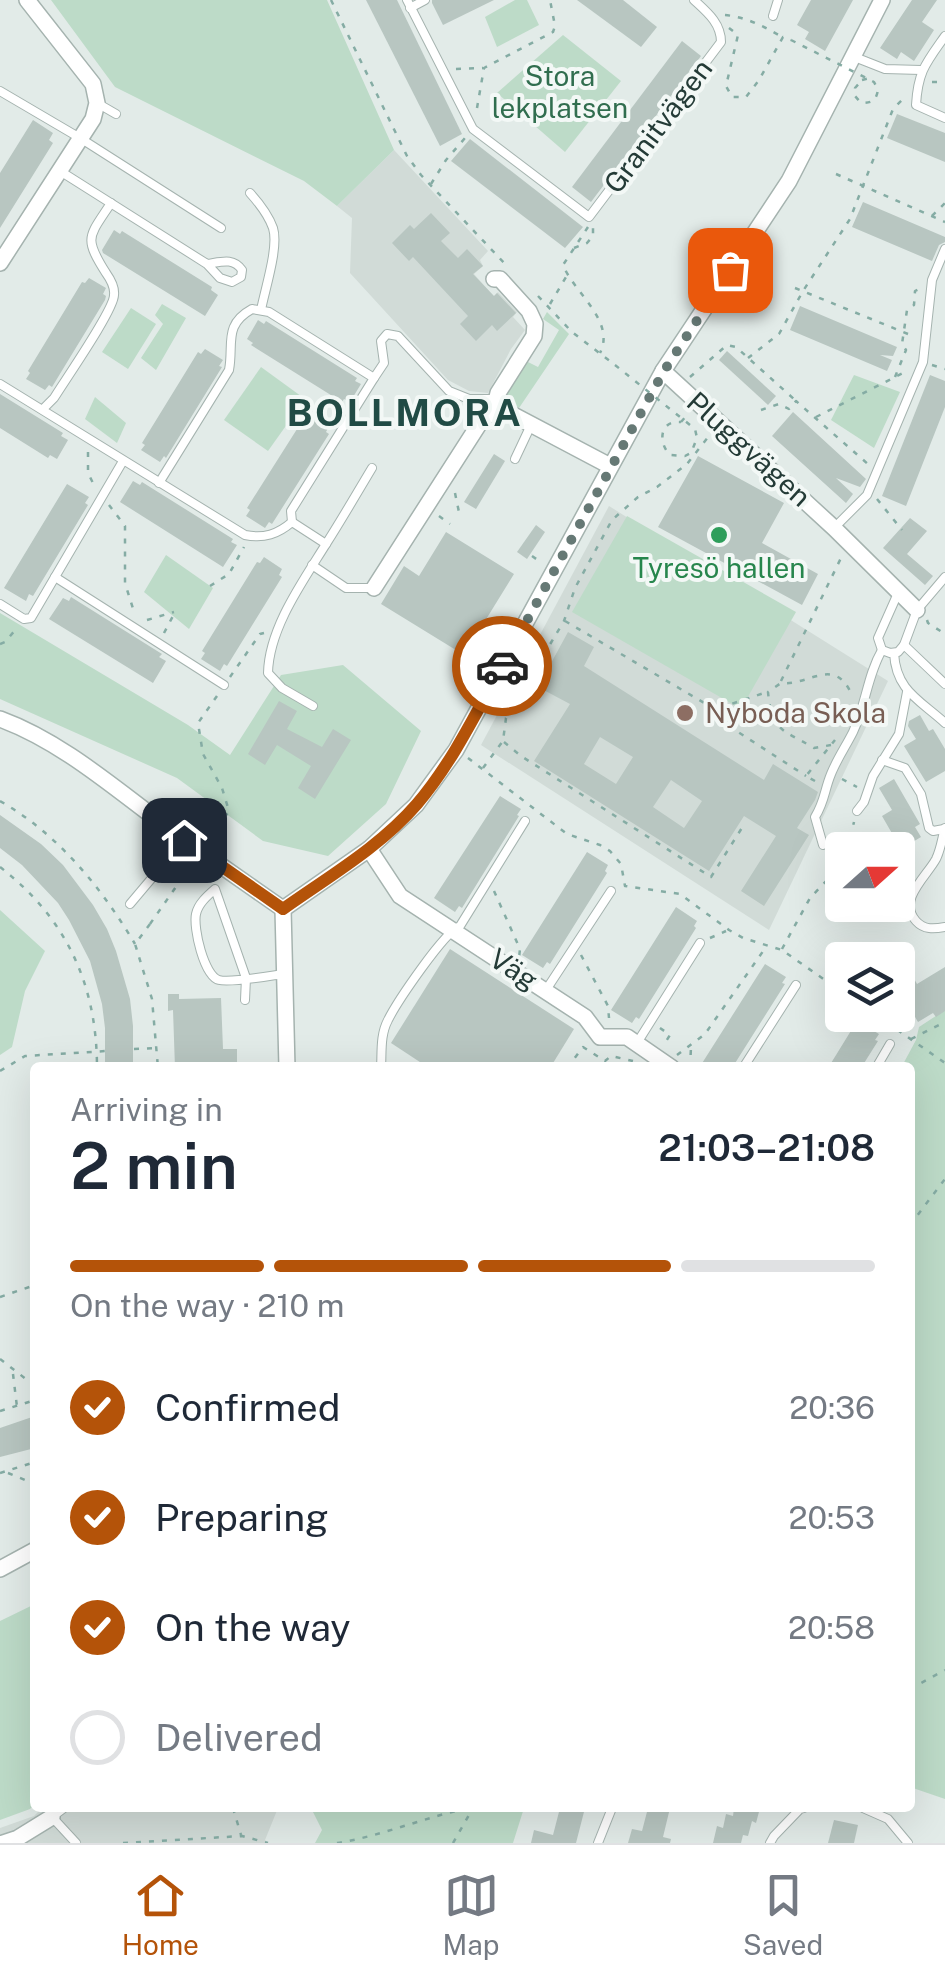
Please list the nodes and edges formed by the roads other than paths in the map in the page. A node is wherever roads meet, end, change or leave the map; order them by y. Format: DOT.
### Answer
graph roads {
  1 [pos="28,0"];
  2 [pos="425,0"];
  3 [pos="694,0"];
  4 [pos="778,0"];
  5 [pos="882,0"];
  6 [pos="408,4"];
  7 [pos="773,16"];
  8 [pos="945,36"];
  9 [pos="852,56"];
  10 [pos="921,70"];
  11 [pos="0,90"];
  12 [pos="97,103"];
  13 [pos="116,114"];
  14 [pos="945,118"];
  15 [pos="80,138"];
  16 [pos="60,171"];
  17 [pos="250,193"];
  18 [pos="111,203"];
  19 [pos="222,228"];
  20 [pos="945,249"];
  21 [pos="0,264"];
  22 [pos="207,264"];
  23 [pos="494,279"];
  24 [pos="260,310"];
  25 [pos="664,371"];
  26 [pos="374,378"];
  27 [pos="0,384"];
  28 [pos="494,406"];
  29 [pos="42,409"];
  30 [pos="531,425"];
  31 [pos="515,458"];
  32 [pos="124,461"];
  33 [pos="610,466"];
  34 [pos="372,468"];
  35 [pos="159,483"];
  36 [pos="292,522"];
  37 [pos="834,528"];
  38 [pos="326,544"];
  39 [pos="312,565"];
  40 [pos="55,577"];
  41 [pos="945,577"];
  42 [pos="374,588"];
  43 [pos="898,593"];
  44 [pos="0,604"];
  45 [pos="917,610"];
  46 [pos="904,645"];
  47 [pos="882,650"];
  48 [pos="894,652"];
  49 [pos="945,684"];
  50 [pos="224,685"];
  51 [pos="908,692"];
  52 [pos="313,706"];
  53 [pos="0,719"];
  54 [pos="945,724"];
  55 [pos="882,760"];
  56 [pos="857,811"];
  57 [pos="525,820"];
  58 [pos="945,828"];
  59 [pos="184,840"];
  60 [pos="823,845"];
  61 [pos="368,848"];
  62 [pos="141,868"];
  63 [pos="151,879"];
  64 [pos="610,892"];
  65 [pos="130,904"];
  66 [pos="283,909"];
  67 [pos="945,927"];
  68 [pos="452,929"];
  69 [pos="700,943"];
  70 [pos="283,974"];
  71 [pos="246,978"];
  72 [pos="796,985"];
  73 [pos="546,990"];
  74 [pos="245,1000"];
  75 [pos="637,1043"];
  76 [pos="890,1044"];
  77 [pos="287,1062"];
  78 [pos="381,1062"];
  79 [pos="670,1062"];
  80 [pos="747,1062"];
  81 [pos="880,1062"];
  82 [pos="30,1553"];
  83 [pos="0,1569"];
  84 [pos="58,1812"];
  85 [pos="610,1812"];
  86 [pos="796,1812"];
  87 [pos="872,1812"];
  88 [pos="15,1841"];
  89 [pos="76,1843"];
  90 [pos="598,1843"];
  91 [pos="770,1843"];
  92 [pos="908,1843"];
  1 -- 12 [label="street"];
  2 -- 6 [label="lane, Granitvägen"];
  3 -- 6 [label="lane, Granitvägen"];
  4 -- 7 [label="lane"];
  5 -- 9 [label="street"];
  8 -- 10 [label="lane"];
  9 -- 10 [label="lane"];
  9 -- 25 [label="street"];
  10 -- 14 [label="lane"];
  11 -- 15 [label="lane"];
  12 -- 13 [label="lane"];
  12 -- 15 [label="street"];
  15 -- 16 [label="street"];
  15 -- 19 [label="lane"];
  16 -- 18 [label="lane"];
  16 -- 21 [label="street"];
  17 -- 24 [label="lane"];
  18 -- 22 [label="lane"];
  18 -- 29 [label="lane"];
  20 -- 37 [label="lane, Pluggvägen"];
  23 -- 28 [label="street"];
  24 -- 26 [label="lane"];
  24 -- 35 [label="lane"];
  25 -- 33 [label="street"];
  25 -- 37 [label="street, Pluggvägen"];
  26 -- 28 [label="lane"];
  26 -- 36 [label="lane"];
  27 -- 29 [label="lane"];
  28 -- 30 [label="street"];
  28 -- 42 [label="street"];
  29 -- 32 [label="lane"];
  30 -- 31 [label="lane"];
  30 -- 33 [label="street"];
  32 -- 35 [label="lane"];
  32 -- 40 [label="lane"];
  33 -- 61 [label="street"];
  34 -- 38 [label="lane"];
  35 -- 36 [label="lane"];
  36 -- 38 [label="lane"];
  37 -- 43 [label="street, Pluggvägen"];
  38 -- 39 [label="lane"];
  39 -- 42 [label="lane"];
  39 -- 52 [label="lane"];
  40 -- 44 [label="lane"];
  40 -- 50 [label="lane"];
  41 -- 45 [label="lane"];
  43 -- 45 [label="street, Pluggvägen"];
  43 -- 47 [label="lane"];
  45 -- 46 [label="lane"];
  46 -- 48 [label="lane"];
  46 -- 49 [label="lane"];
  47 -- 48 [label="lane"];
  47 -- 60 [label="lane"];
  48 -- 51 [label="lane"];
  51 -- 54 [label="lane"];
  51 -- 55 [label="lane"];
  53 -- 59 [label="street"];
  55 -- 56 [label="lane"];
  55 -- 58 [label="lane"];
  57 -- 68 [label="lane"];
  58 -- 67 [label="lane"];
  59 -- 63 [label="lane"];
  59 -- 66 [label="street"];
  61 -- 66 [label="street"];
  61 -- 68 [label="street, Väg"];
  62 -- 63 [label="lane"];
  63 -- 65 [label="lane"];
  64 -- 73 [label="lane"];
  66 -- 70 [label="street"];
  68 -- 73 [label="street, Väg"];
  68 -- 78 [label="lane"];
  69 -- 75 [label="lane"];
  70 -- 71 [label="lane"];
  70 -- 77 [label="street"];
  71 -- 71 [label="lane"];
  71 -- 74 [label="lane"];
  72 -- 80 [label="lane"];
  73 -- 75 [label="street, Väg"];
  75 -- 79 [label="street, Väg"];
  76 -- 81 [label="lane"];
  82 -- 83 [label="street"];
  84 -- 88 [label="street"];
  84 -- 89 [label="lane"];
  85 -- 90 [label="lane"];
  86 -- 91 [label="lane"];
  87 -- 92 [label="lane"];
}
